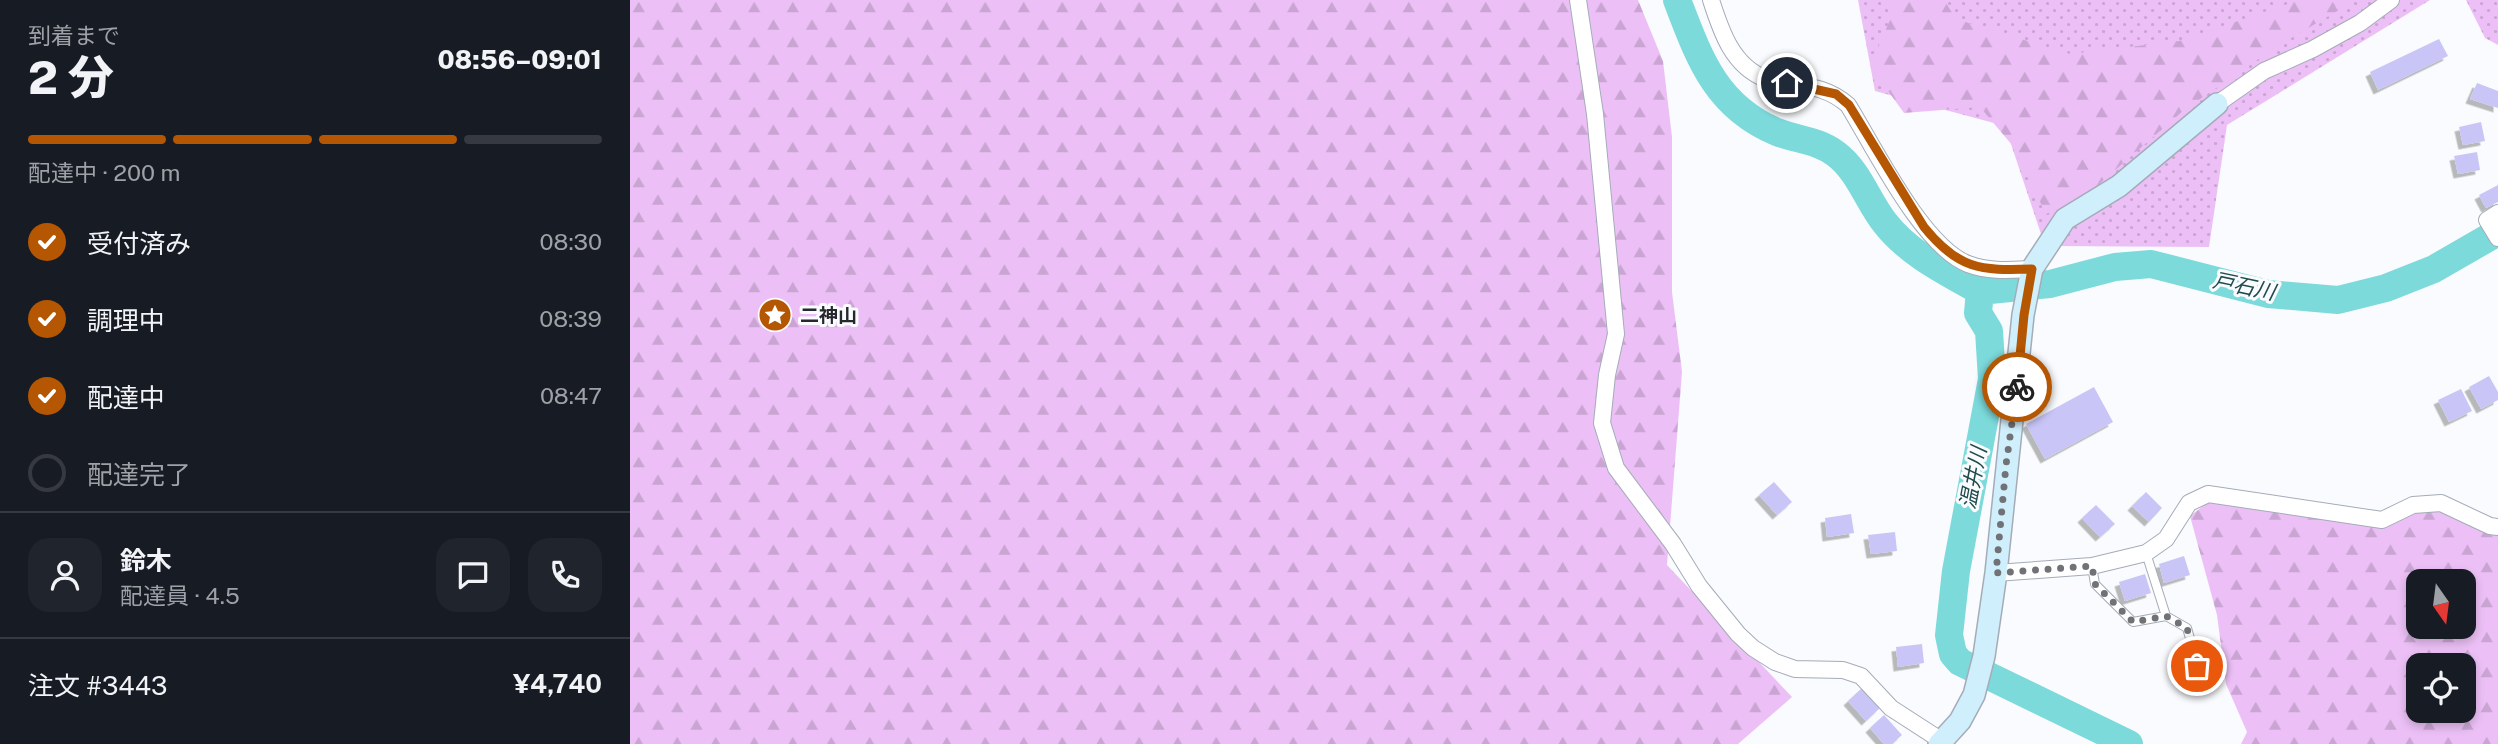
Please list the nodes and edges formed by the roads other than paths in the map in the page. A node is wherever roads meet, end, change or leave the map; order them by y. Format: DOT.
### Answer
graph roads {
  1 [pos="1578,0"];
  2 [pos="1711,0"];
  3 [pos="2391,0"];
  4 [pos="2217,104"];
  5 [pos="2493,217"];
  6 [pos="2498,238"];
  7 [pos="2032,269"];
  8 [pos="2498,527"];
  9 [pos="2146,553"];
  10 [pos="2092,566"];
  11 [pos="1996,573"];
  12 [pos="2166,616"];
  13 [pos="2197,666"];
  14 [pos="1940,742"];
  1 -- 14 [label="street"];
  2 -- 7 [label="street"];
  3 -- 4 [label="street"];
  4 -- 7 [label="street"];
  5 -- 6 [label="street"];
  7 -- 11 [label="street"];
  8 -- 9 [label="street"];
  9 -- 10 [label="street"];
  9 -- 12 [label="lane"];
  10 -- 11 [label="street"];
  10 -- 12 [label="lane"];
  11 -- 14 [label="street"];
  12 -- 13 [label="lane"];
}
